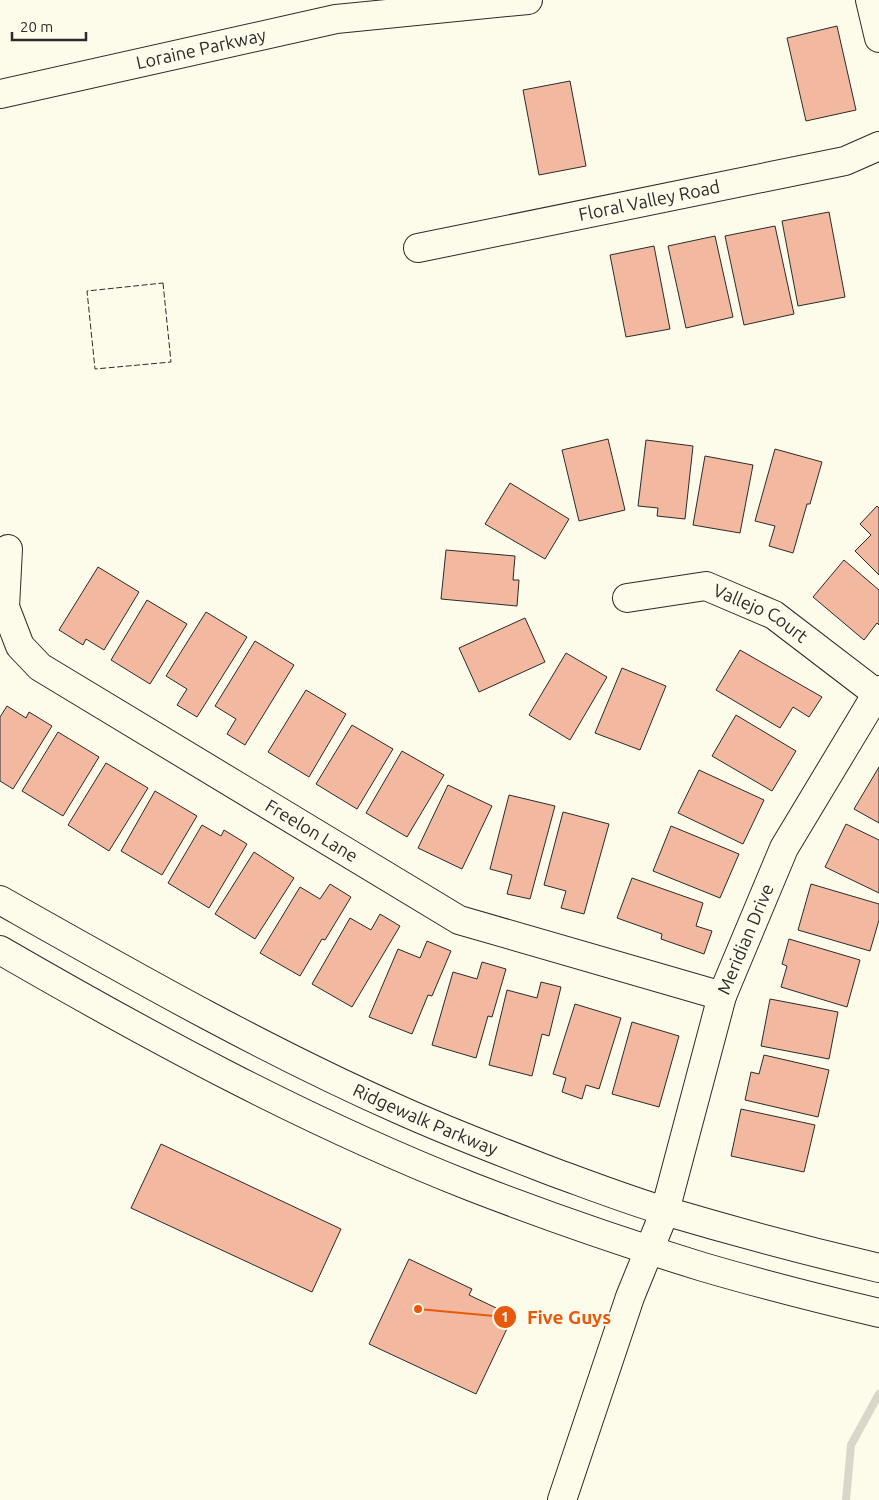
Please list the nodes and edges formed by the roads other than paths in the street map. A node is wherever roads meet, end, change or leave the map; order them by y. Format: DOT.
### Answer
graph roads {
  1 [pos="528,0"];
  2 [pos="870,0"];
  3 [pos="879,38"];
  4 [pos="0,94"];
  5 [pos="879,146"];
  6 [pos="418,248"];
  7 [pos="8,549"];
  8 [pos="626,598"];
  9 [pos="878,691"];
  10 [pos="0,900"];
  11 [pos="0,950"];
  12 [pos="722,996"];
  13 [pos="665,1211"];
  14 [pos="649,1250"];
  15 [pos="879,1268"];
  16 [pos="879,1313"];
  17 [pos="562,1500"];
  1 -- 4 [label="street, Loraine Parkway"];
  2 -- 3 [label="street"];
  5 -- 6 [label="street, Floral Valley Road"];
  7 -- 12 [label="street, Freelon Lane"];
  8 -- 9 [label="street, Vallejo Court"];
  9 -- 12 [label="street, Meridian Drive"];
  10 -- 13 [label="street, Ridgewalk Parkway"];
  11 -- 14 [label="street"];
  12 -- 13 [label="street, Meridian Drive"];
  13 -- 14 [label="street, Meridian Drive"];
  13 -- 15 [label="street, Ridgewalk Parkway"];
  14 -- 16 [label="street"];
  14 -- 17 [label="street, Meridian Drive"];
}
